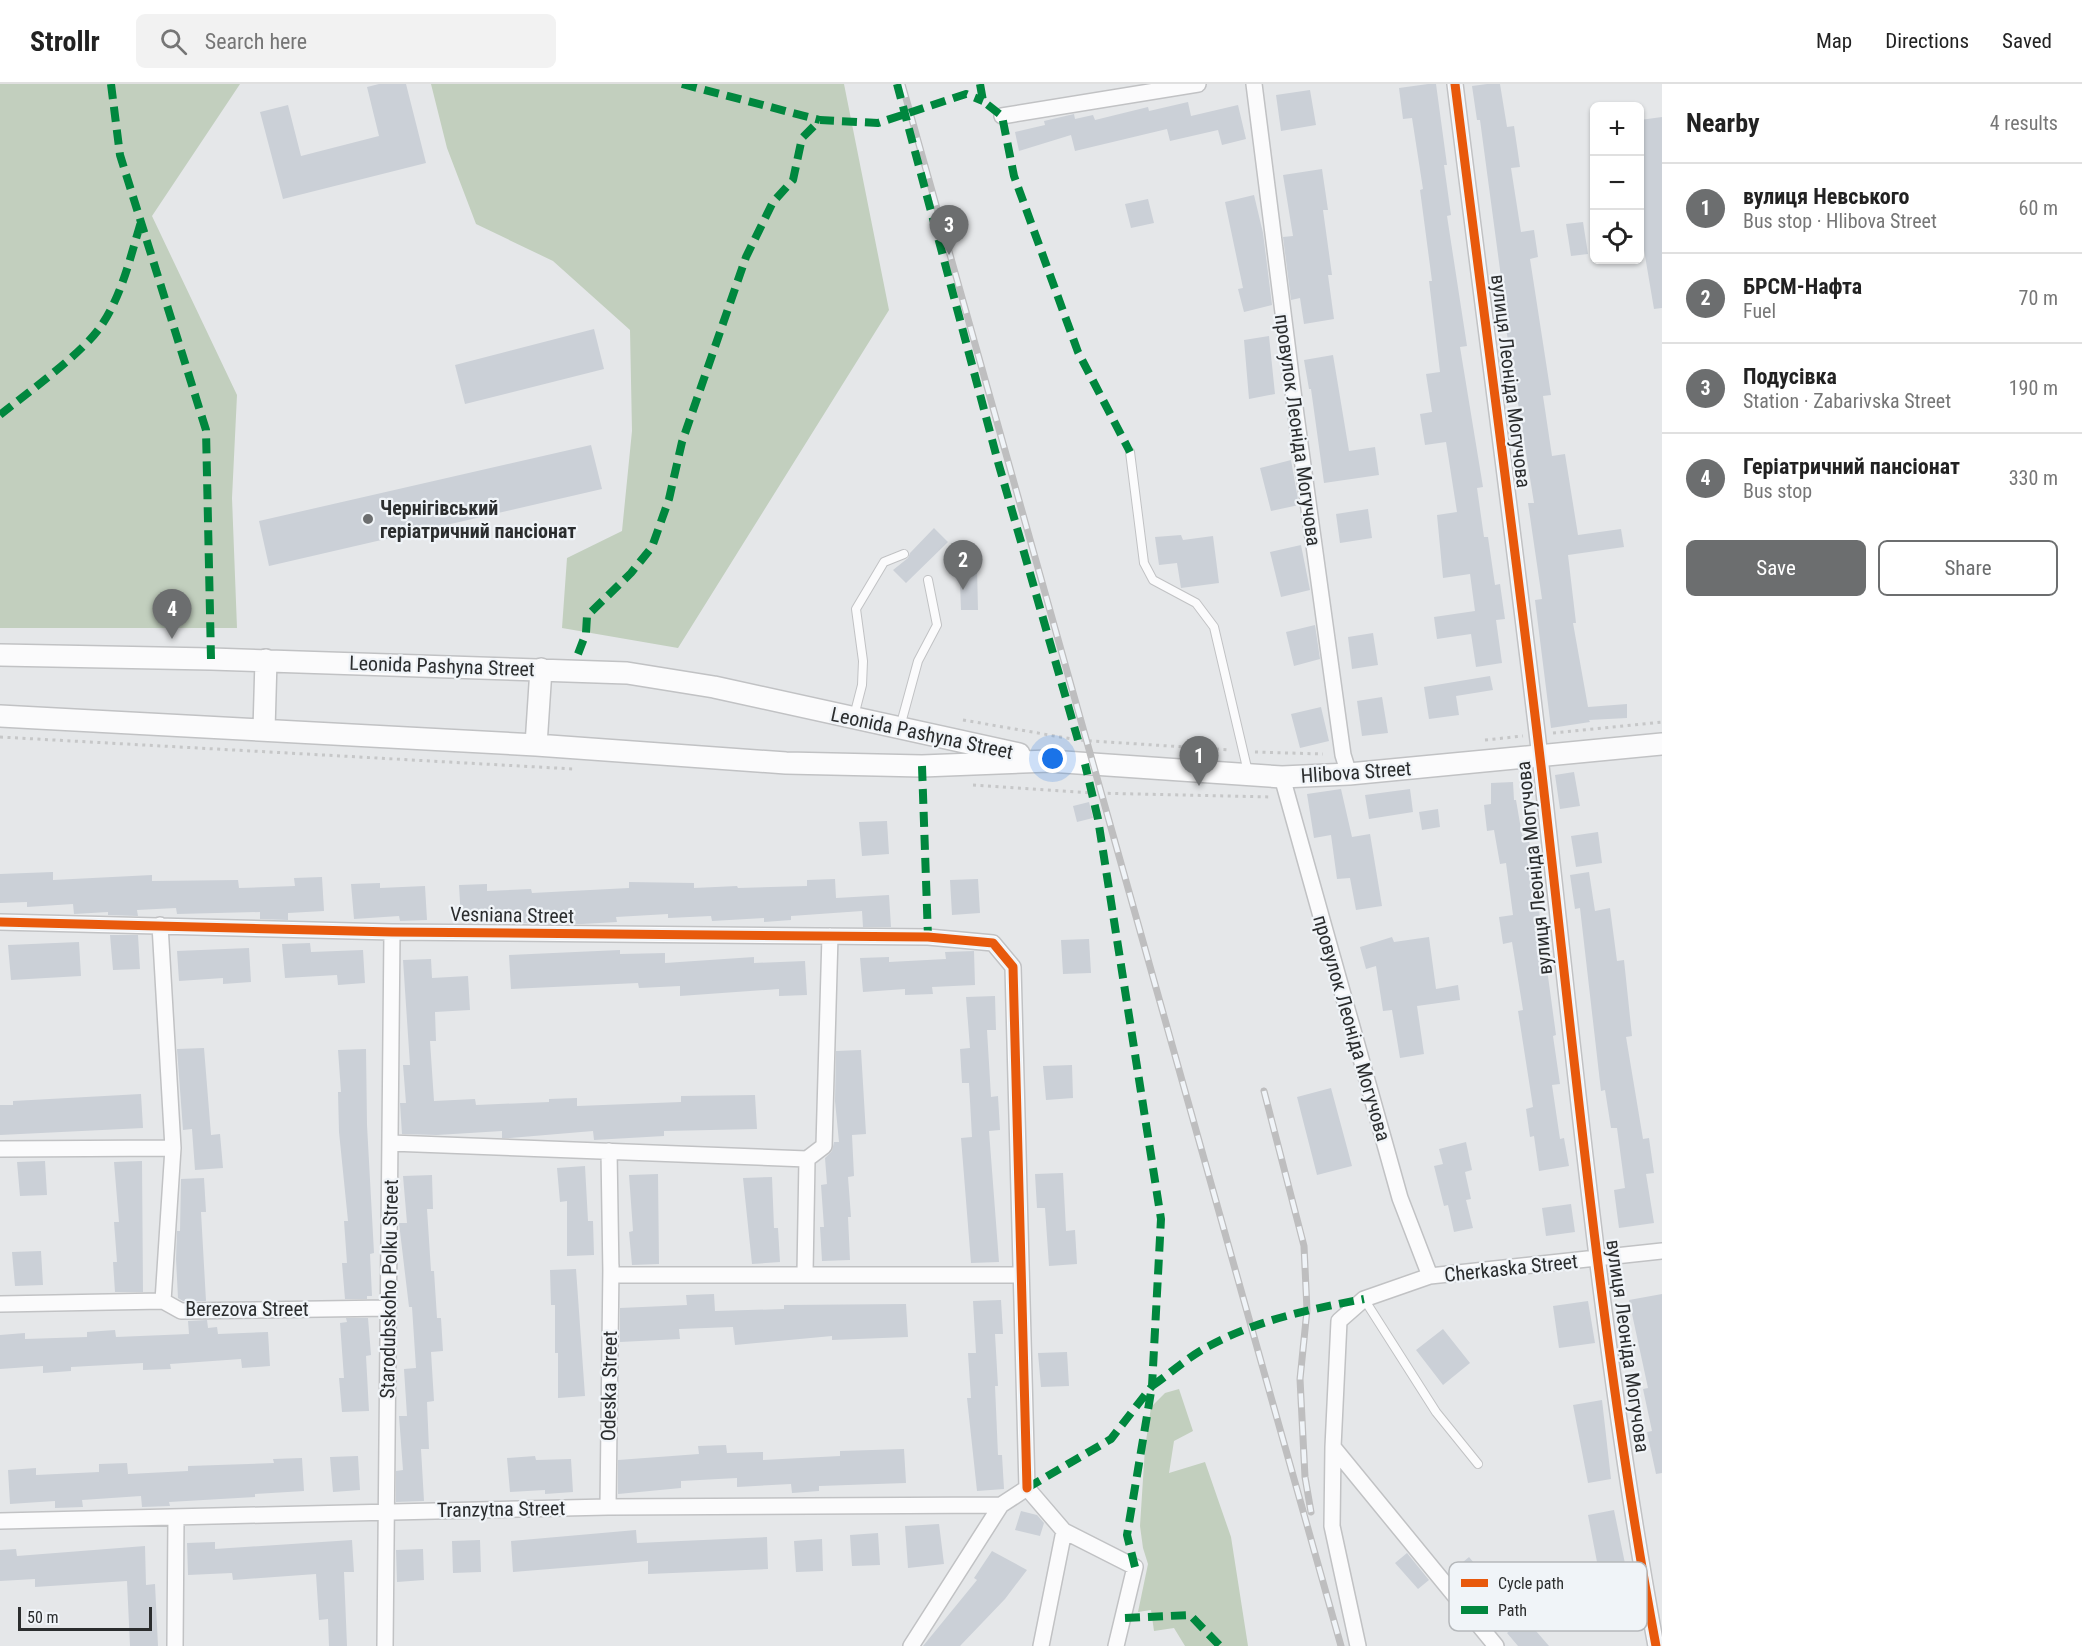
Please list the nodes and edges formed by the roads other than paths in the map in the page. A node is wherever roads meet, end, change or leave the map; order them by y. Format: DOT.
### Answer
graph roads {
  1 [pos="1198,84"];
  2 [pos="1254,84"];
  3 [pos="1455,84"];
  4 [pos="1002,116"];
  5 [pos="1130,452"];
  6 [pos="904,554"];
  7 [pos="928,580"];
  8 [pos="0,655"];
  9 [pos="266,660"];
  10 [pos="541,669"];
  11 [pos="0,716"];
  12 [pos="853,719"];
  13 [pos="899,729"];
  14 [pos="264,730"];
  15 [pos="1662,744"];
  16 [pos="536,745"];
  17 [pos="1538,745"];
  18 [pos="1049,761"];
  19 [pos="1346,764"];
  20 [pos="1248,774"];
  21 [pos="1282,777"];
  22 [pos="0,922"];
  23 [pos="160,925"];
  24 [pos="392,932"];
  25 [pos="830,936"];
  26 [pos="391,1143"];
  27 [pos="173,1148"];
  28 [pos="0,1149"];
  29 [pos="609,1151"];
  30 [pos="807,1159"];
  31 [pos="1662,1251"];
  32 [pos="1596,1259"];
  33 [pos="611,1265"];
  34 [pos="805,1273"];
  35 [pos="1020,1275"];
  36 [pos="1430,1276"];
  37 [pos="1364,1299"];
  38 [pos="163,1301"];
  39 [pos="0,1304"];
  40 [pos="389,1308"];
  41 [pos="1333,1447"];
  42 [pos="1478,1464"];
  43 [pos="1027,1488"];
  44 [pos="1001,1505"];
  45 [pos="608,1507"];
  46 [pos="385,1512"];
  47 [pos="177,1517"];
  48 [pos="0,1521"];
  49 [pos="1064,1531"];
  50 [pos="1640,1562"];
  51 [pos="1449,1589"];
  52 [pos="1647,1600"];
  53 [pos="1484,1631"];
  54 [pos="175,1646"];
  55 [pos="385,1646"];
  56 [pos="911,1646"];
  57 [pos="1041,1646"];
  58 [pos="1116,1646"];
  59 [pos="1358,1646"];
  60 [pos="1496,1646"];
  61 [pos="1656,1646"];
  1 -- 4 [label="street"];
  2 -- 19 [label="street, провулок Леоніда Могучова"];
  3 -- 17 [label="street, вулиця Леоніда Могучова"];
  5 -- 20 [label="lane"];
  6 -- 12 [label="lane"];
  7 -- 13 [label="lane"];
  8 -- 9 [label="main road, Leonida Pashyna Street"];
  9 -- 10 [label="main road, Leonida Pashyna Street"];
  9 -- 14 [label="main road"];
  10 -- 12 [label="main road, Leonida Pashyna Street"];
  10 -- 16 [label="main road"];
  11 -- 14 [label="main road, Leonida Pashyna Street"];
  12 -- 13 [label="main road, Leonida Pashyna Street"];
  13 -- 18 [label="main road, Leonida Pashyna Street"];
  14 -- 16 [label="main road, Leonida Pashyna Street"];
  15 -- 17 [label="main road, Hlibova Street"];
  16 -- 18 [label="main road, Leonida Pashyna Street"];
  17 -- 19 [label="main road, Hlibova Street"];
  17 -- 32 [label="street, вулиця Леоніда Могучова"];
  18 -- 20 [label="main road, Hlibova Street"];
  19 -- 21 [label="main road, Hlibova Street"];
  20 -- 21 [label="main road, Hlibova Street"];
  21 -- 36 [label="street, провулок Леоніда Могучова"];
  22 -- 23 [label="street, Vesniana Street"];
  23 -- 24 [label="street, Vesniana Street"];
  23 -- 27 [label="street"];
  24 -- 25 [label="street, Vesniana Street"];
  24 -- 26 [label="street, Starodubskoho Polku Street"];
  25 -- 30 [label="street"];
  25 -- 35 [label="street, Vesniana Street"];
  26 -- 29 [label="street"];
  26 -- 40 [label="street, Starodubskoho Polku Street"];
  27 -- 28 [label="street"];
  27 -- 38 [label="street"];
  29 -- 30 [label="street"];
  29 -- 33 [label="street, Odeska Street"];
  30 -- 34 [label="street"];
  31 -- 32 [label="street, Cherkaska Street"];
  32 -- 36 [label="street, Cherkaska Street"];
  32 -- 50 [label="street, вулиця Леоніда Могучова"];
  33 -- 34 [label="street"];
  33 -- 45 [label="street, Odeska Street"];
  34 -- 35 [label="street"];
  35 -- 43 [label="street"];
  36 -- 37 [label="street, Cherkaska Street"];
  37 -- 41 [label="street"];
  37 -- 42 [label="lane"];
  38 -- 39 [label="street, Berezova Street"];
  38 -- 40 [label="street, Berezova Street"];
  40 -- 46 [label="street, Starodubskoho Polku Street"];
  41 -- 51 [label="street"];
  41 -- 59 [label="street"];
  43 -- 44 [label="street"];
  43 -- 49 [label="street"];
  44 -- 45 [label="street, Tranzytna Street"];
  44 -- 56 [label="street"];
  45 -- 46 [label="street, Tranzytna Street"];
  46 -- 47 [label="street, Tranzytna Street"];
  46 -- 55 [label="street, Starodubskoho Polku Street"];
  47 -- 48 [label="street, Tranzytna Street"];
  47 -- 54 [label="street"];
  49 -- 57 [label="street"];
  49 -- 58 [label="street"];
  52 -- 61 [label="street, вулиця Леоніда Могучова"];
  53 -- 60 [label="street"];
}
